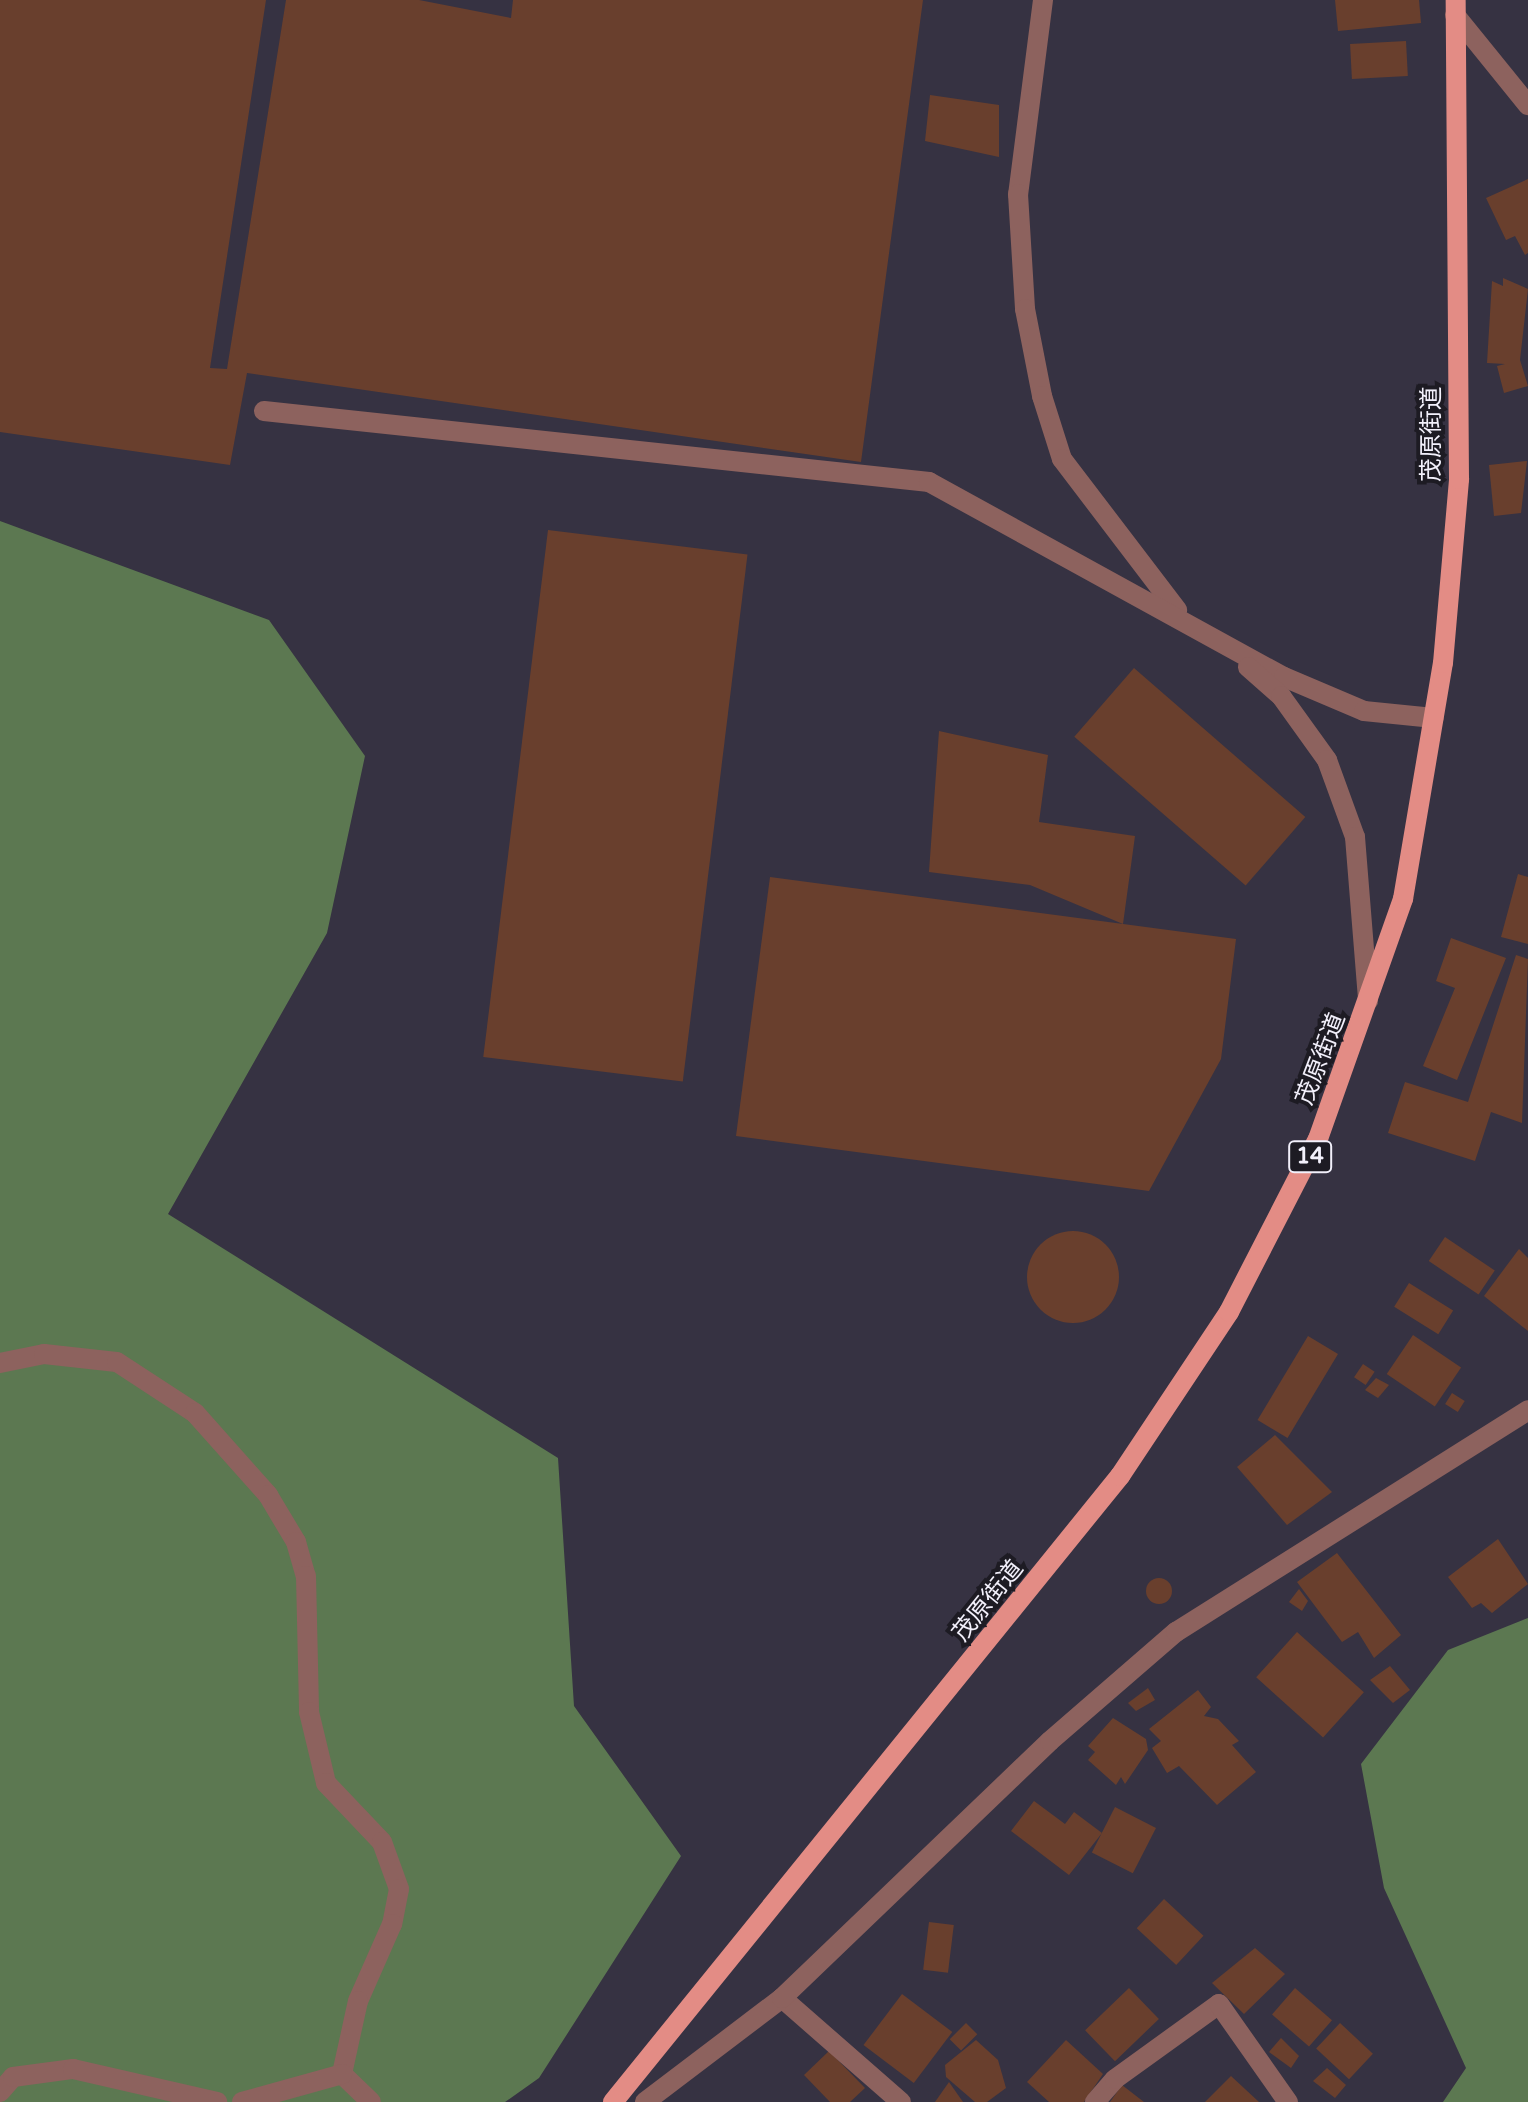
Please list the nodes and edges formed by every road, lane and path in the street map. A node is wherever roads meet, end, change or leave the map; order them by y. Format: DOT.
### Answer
graph roads {
  1 [pos="1043,0"];
  2 [pos="1456,8"];
  3 [pos="1528,105"];
  4 [pos="264,411"];
  5 [pos="1182,616"];
  6 [pos="1216,639"];
  7 [pos="1434,718"];
  8 [pos="1368,1008"];
  9 [pos="0,1363"];
  10 [pos="1528,1410"];
  11 [pos="782,1998"];
  12 [pos="342,2074"];
  13 [pos="0,2092"];
  14 [pos="217,2102"];
  15 [pos="242,2102"];
  16 [pos="371,2102"];
  17 [pos="613,2102"];
  18 [pos="645,2102"];
  19 [pos="901,2102"];
  20 [pos="1095,2102"];
  21 [pos="1288,2102"];
  1 -- 5 [label="street"];
  2 -- 3 [label="street"];
  2 -- 7 [label="main road, 茂原街道 / 14"];
  4 -- 5 [label="street"];
  5 -- 6 [label="street"];
  6 -- 7 [label="street"];
  6 -- 8 [label="street"];
  7 -- 8 [label="main road, 茂原街道 / 14"];
  8 -- 17 [label="main road, 茂原街道 / 14"];
  9 -- 12 [label="street"];
  10 -- 11 [label="street"];
  11 -- 18 [label="street"];
  11 -- 19 [label="street"];
  12 -- 15 [label="street"];
  12 -- 16 [label="street"];
  13 -- 14 [label="street"];
  20 -- 21 [label="street"];
}
